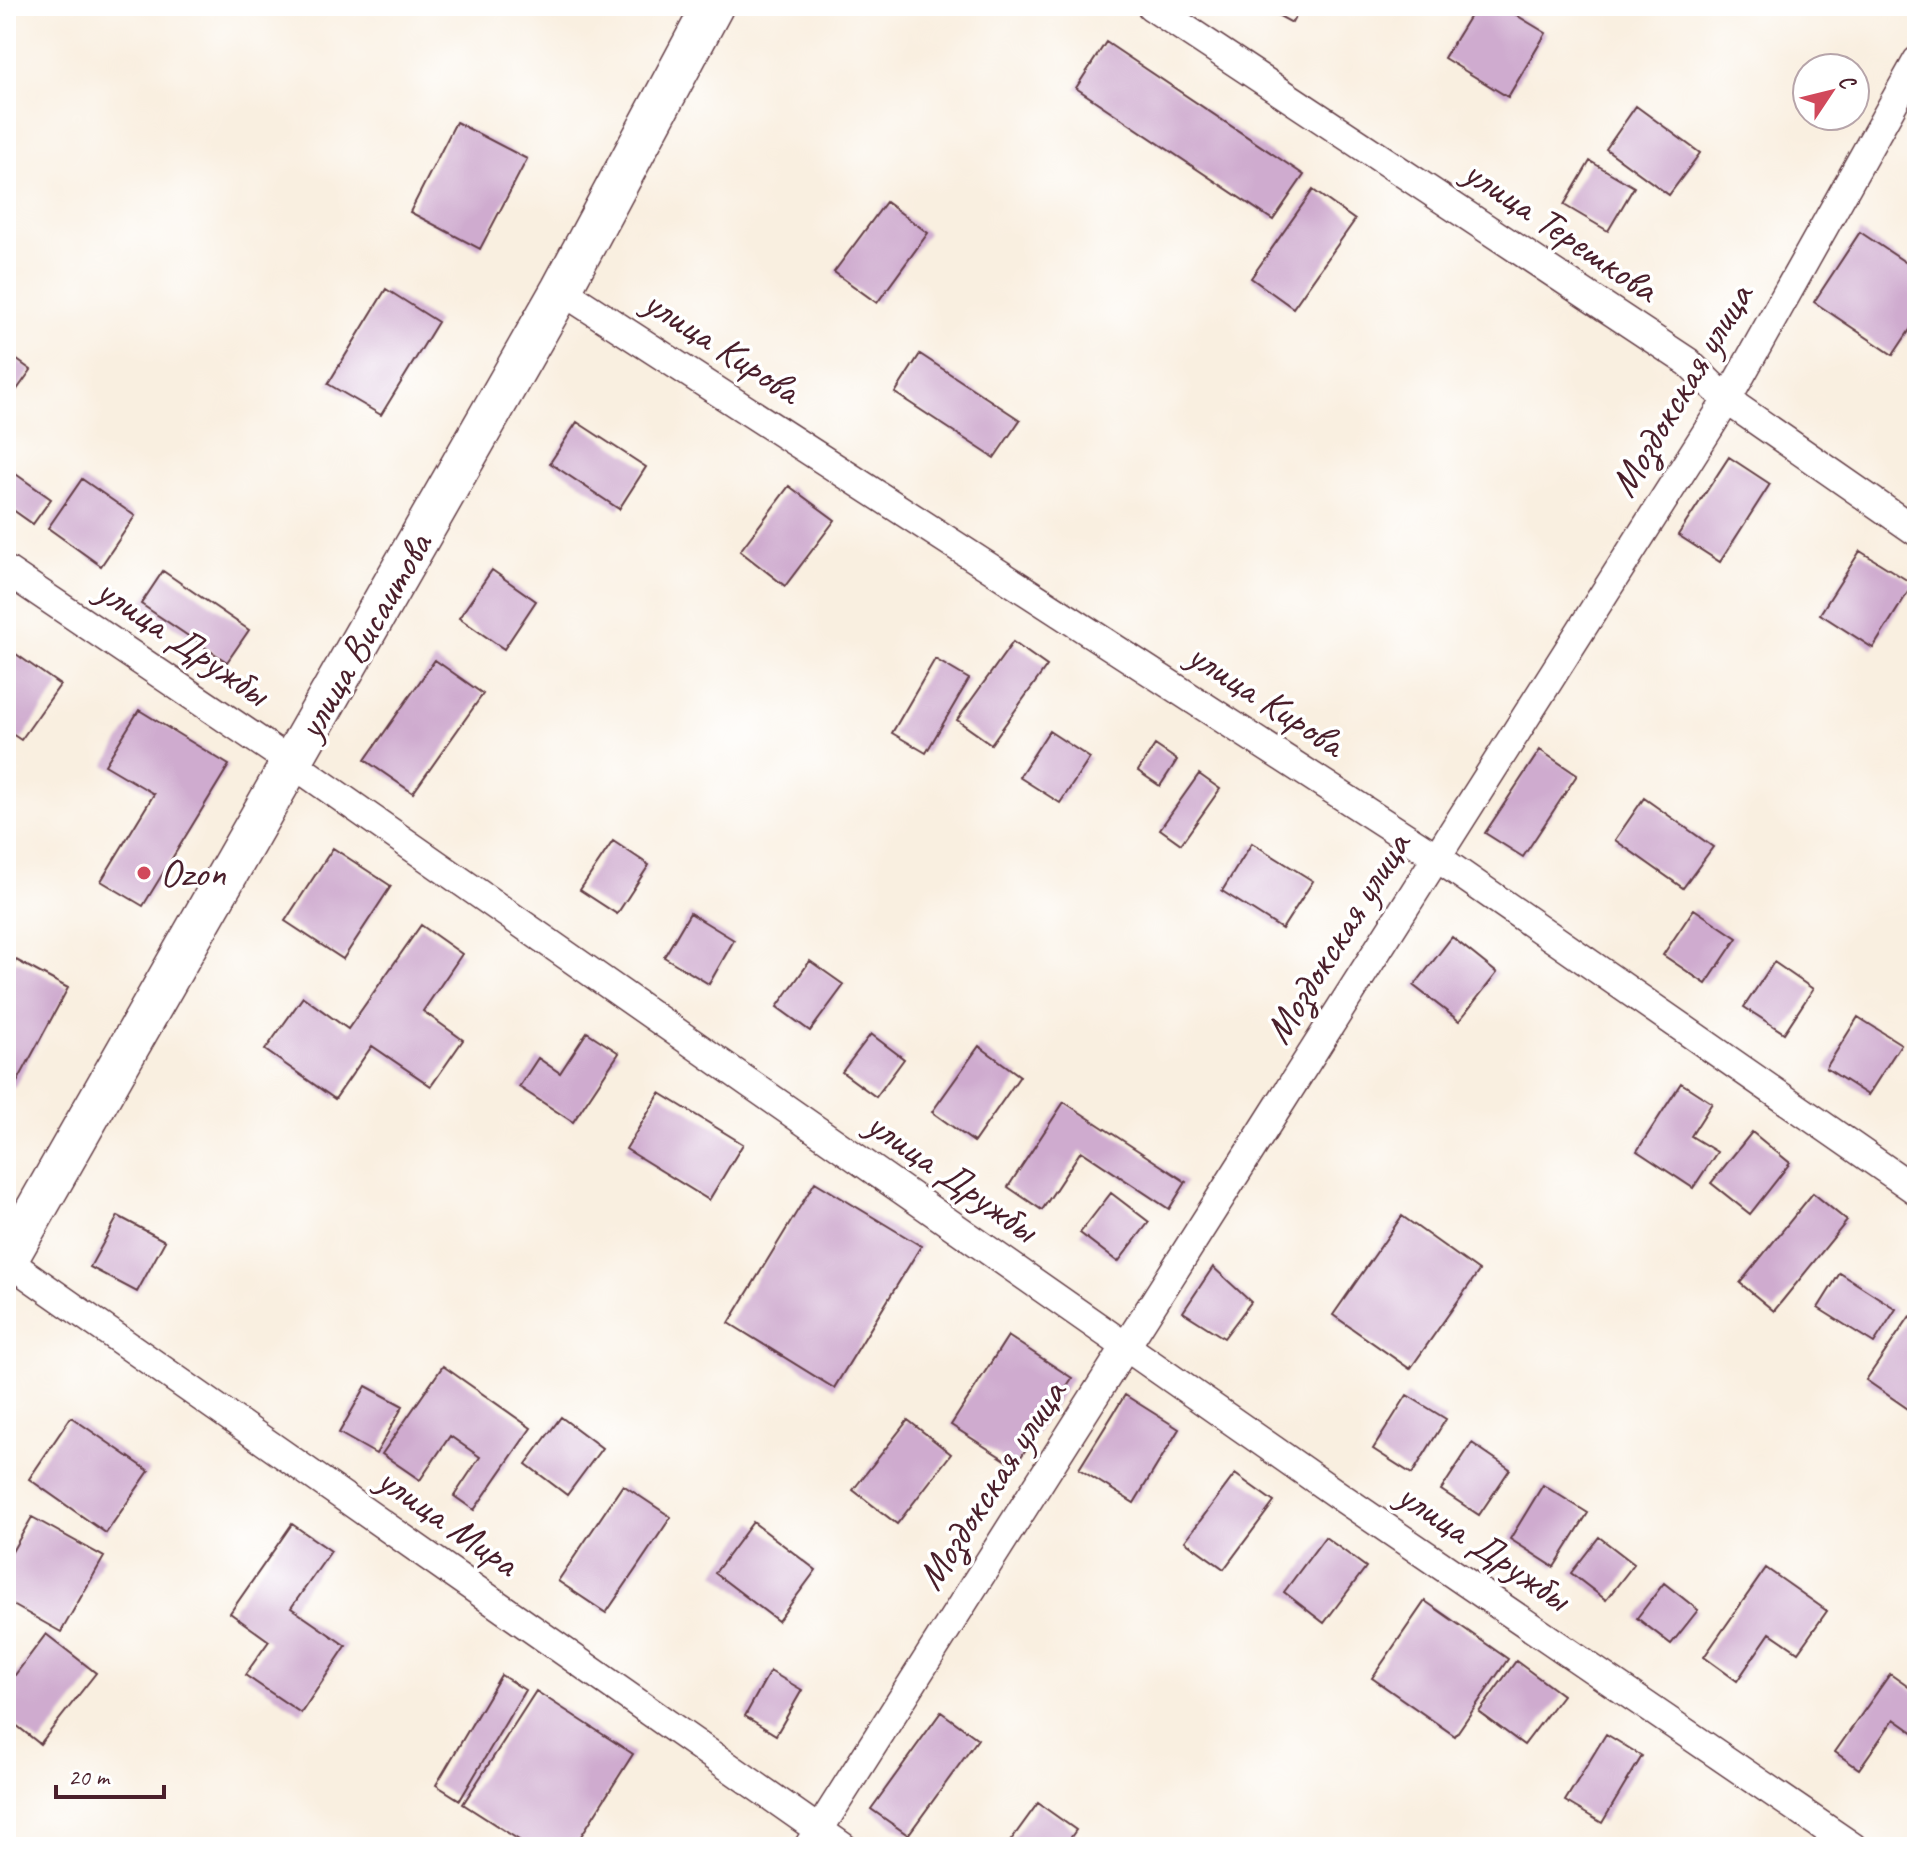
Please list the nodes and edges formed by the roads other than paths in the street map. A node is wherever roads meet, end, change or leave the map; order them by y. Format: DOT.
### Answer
graph roads {
  1 [pos="713,6"];
  2 [pos="1151,6"];
  3 [pos="1917,61"];
  4 [pos="561,290"];
  5 [pos="1727,400"];
  6 [pos="1917,532"];
  7 [pos="6,570"];
  8 [pos="292,763"];
  9 [pos="1435,856"];
  10 [pos="1917,1191"];
  11 [pos="6,1261"];
  12 [pos="1126,1347"];
  13 [pos="813,1838"];
  14 [pos="843,1847"];
  15 [pos="1853,1847"];
  1 -- 4 [label="street, улица Висаитова"];
  2 -- 5 [label="street, улица Терешкова"];
  3 -- 5 [label="street, Моздокская улица"];
  4 -- 8 [label="street, улица Висаитова"];
  4 -- 9 [label="street, улица Кирова"];
  5 -- 6 [label="street, улица Терешкова"];
  5 -- 9 [label="street, Моздокская улица"];
  7 -- 8 [label="street, улица Дружбы"];
  8 -- 11 [label="street, улица Висаитова"];
  8 -- 12 [label="street, улица Дружбы"];
  9 -- 10 [label="street, улица Кирова"];
  9 -- 12 [label="street, Моздокская улица"];
  11 -- 13 [label="street, улица Мира"];
  12 -- 13 [label="street, Моздокская улица"];
  12 -- 15 [label="street, улица Дружбы"];
  13 -- 14 [label="street, улица Мира"];
}
